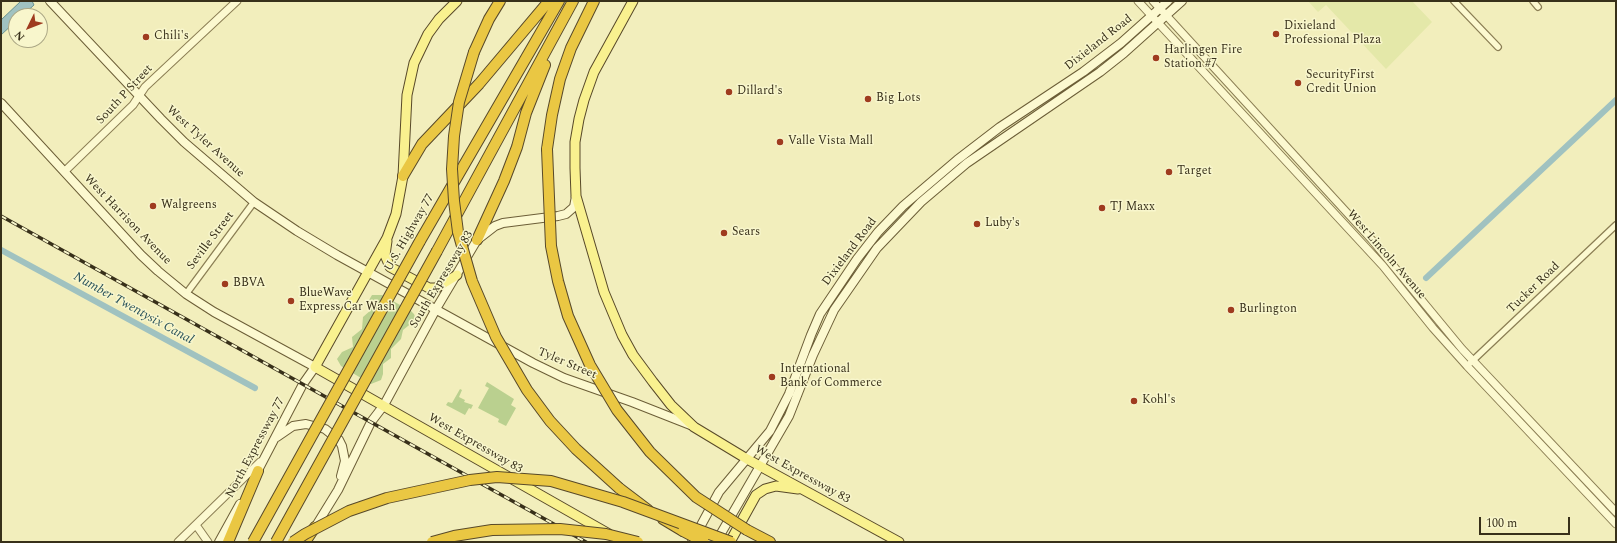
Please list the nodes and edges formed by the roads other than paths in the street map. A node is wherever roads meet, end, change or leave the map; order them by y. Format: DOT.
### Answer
graph roads {
  1 [pos="50,1"];
  2 [pos="237,1"];
  3 [pos="457,1"];
  4 [pos="500,1"];
  5 [pos="549,1"];
  6 [pos="559,1"];
  7 [pos="573,1"];
  8 [pos="594,1"];
  9 [pos="633,1"];
  10 [pos="1138,1"];
  11 [pos="1153,1"];
  12 [pos="1168,1"];
  13 [pos="1182,1"];
  14 [pos="1454,1"];
  15 [pos="1533,1"];
  16 [pos="1538,7"];
  17 [pos="1160,8"];
  18 [pos="1167,15"];
  19 [pos="1152,16"];
  20 [pos="562,23"];
  21 [pos="1158,23"];
  22 [pos="1498,47"];
  23 [pos="138,96"];
  24 [pos="1,103"];
  25 [pos="65,171"];
  26 [pos="403,176"];
  27 [pos="576,196"];
  28 [pos="254,202"];
  29 [pos="1616,225"];
  30 [pos="387,238"];
  31 [pos="477,240"];
  32 [pos="368,272"];
  33 [pos="457,275"];
  34 [pos="186,294"];
  35 [pos="436,308"];
  36 [pos="1473,360"];
  37 [pos="1467,366"];
  38 [pos="315,367"];
  39 [pos="384,405"];
  40 [pos="694,427"];
  41 [pos="275,439"];
  42 [pos="264,458"];
  43 [pos="747,459"];
  44 [pos="760,466"];
  45 [pos="258,471"];
  46 [pos="803,489"];
  47 [pos="338,490"];
  48 [pos="1616,512"];
  49 [pos="319,521"];
  50 [pos="1616,524"];
  51 [pos="196,525"];
  52 [pos="178,542"];
  53 [pos="208,542"];
  54 [pos="219,542"];
  55 [pos="228,542"];
  56 [pos="253,542"];
  57 [pos="276,542"];
  58 [pos="293,542"];
  59 [pos="306,542"];
  60 [pos="432,542"];
  61 [pos="623,542"];
  62 [pos="638,542"];
  63 [pos="692,542"];
  64 [pos="704,542"];
  65 [pos="716,542"];
  66 [pos="730,542"];
  67 [pos="770,542"];
  68 [pos="899,542"];
  1 -- 23 [label="main road, West Tyler Avenue"];
  2 -- 23 [label="street, South P Street"];
  3 -- 26 [label="main road"];
  4 -- 64 [label="highway, bridge"];
  5 -- 26 [label="highway"];
  6 -- 56 [label="highway, U.S. Highway 77, bridge"];
  7 -- 20 [label="highway"];
  8 -- 67 [label="highway, bridge"];
  9 -- 27 [label="main road"];
  10 -- 19 [label="street, West Lincoln Avenue"];
  11 -- 17 [label="street, West Lincoln Avenue"];
  12 -- 17 [label="main road, Dixieland Road"];
  13 -- 18 [label="main road, Dixieland Road"];
  14 -- 22 [label="street"];
  15 -- 16 [label="street"];
  17 -- 18 [label="street, West Lincoln Avenue"];
  17 -- 19 [label="main road, Dixieland Road"];
  18 -- 21 [label="main road, Dixieland Road"];
  18 -- 36 [label="street, West Lincoln Avenue"];
  19 -- 21 [label="street, West Lincoln Avenue"];
  19 -- 43 [label="main road, Dixieland Road"];
  20 -- 31 [label="highway"];
  20 -- 57 [label="highway, bridge"];
  21 -- 37 [label="street, West Lincoln Avenue"];
  21 -- 44 [label="main road, Dixieland Road"];
  23 -- 25 [label="street, South P Street"];
  23 -- 28 [label="main road, West Tyler Avenue"];
  24 -- 25 [label="main road, West Harrison Avenue"];
  25 -- 34 [label="main road, West Harrison Avenue"];
  26 -- 30 [label="main road"];
  27 -- 31 [label="main road, South Expressway 83"];
  27 -- 40 [label="main road, West Expressway 83"];
  28 -- 32 [label="main road, West Tyler Avenue"];
  28 -- 34 [label="street, Seville Street"];
  29 -- 36 [label="street, Tucker Road"];
  30 -- 32 [label="main road"];
  30 -- 33 [label="main road"];
  31 -- 33 [label="main road, South Expressway 83"];
  32 -- 35 [label="main road, Tyler Street"];
  32 -- 38 [label="main road"];
  33 -- 35 [label="main road, South Expressway 83"];
  34 -- 38 [label="main road, West Harrison Avenue"];
  35 -- 39 [label="main road, South Expressway 83"];
  35 -- 40 [label="main road, Tyler Street"];
  36 -- 37 [label="street, Tucker Road"];
  36 -- 48 [label="street, West Lincoln Avenue"];
  37 -- 50 [label="street, West Lincoln Avenue"];
  38 -- 39 [label="main road, West Expressway 83"];
  38 -- 41 [label="main road, North Expressway 77"];
  39 -- 47 [label="main road"];
  39 -- 61 [label="main road, West Expressway 83"];
  40 -- 43 [label="main road, West Expressway 83"];
  41 -- 42 [label="main road, North Expressway 77"];
  41 -- 47 [label="main road"];
  42 -- 45 [label="main road, North Expressway 77"];
  42 -- 51 [label="street"];
  43 -- 44 [label="main road, West Expressway 83"];
  43 -- 63 [label="main road, Dixieland Road"];
  44 -- 46 [label="main road, West Expressway 83"];
  44 -- 65 [label="main road, Dixieland Road"];
  45 -- 54 [label="main road, North Expressway 77"];
  45 -- 55 [label="highway"];
  46 -- 66 [label="main road"];
  46 -- 68 [label="main road, West Expressway 83"];
  47 -- 49 [label="main road"];
  49 -- 59 [label="highway"];
  51 -- 52 [label="street"];
  51 -- 53 [label="street"];
  58 -- 66 [label="highway, bridge"];
  60 -- 62 [label="highway, bridge"];
}
